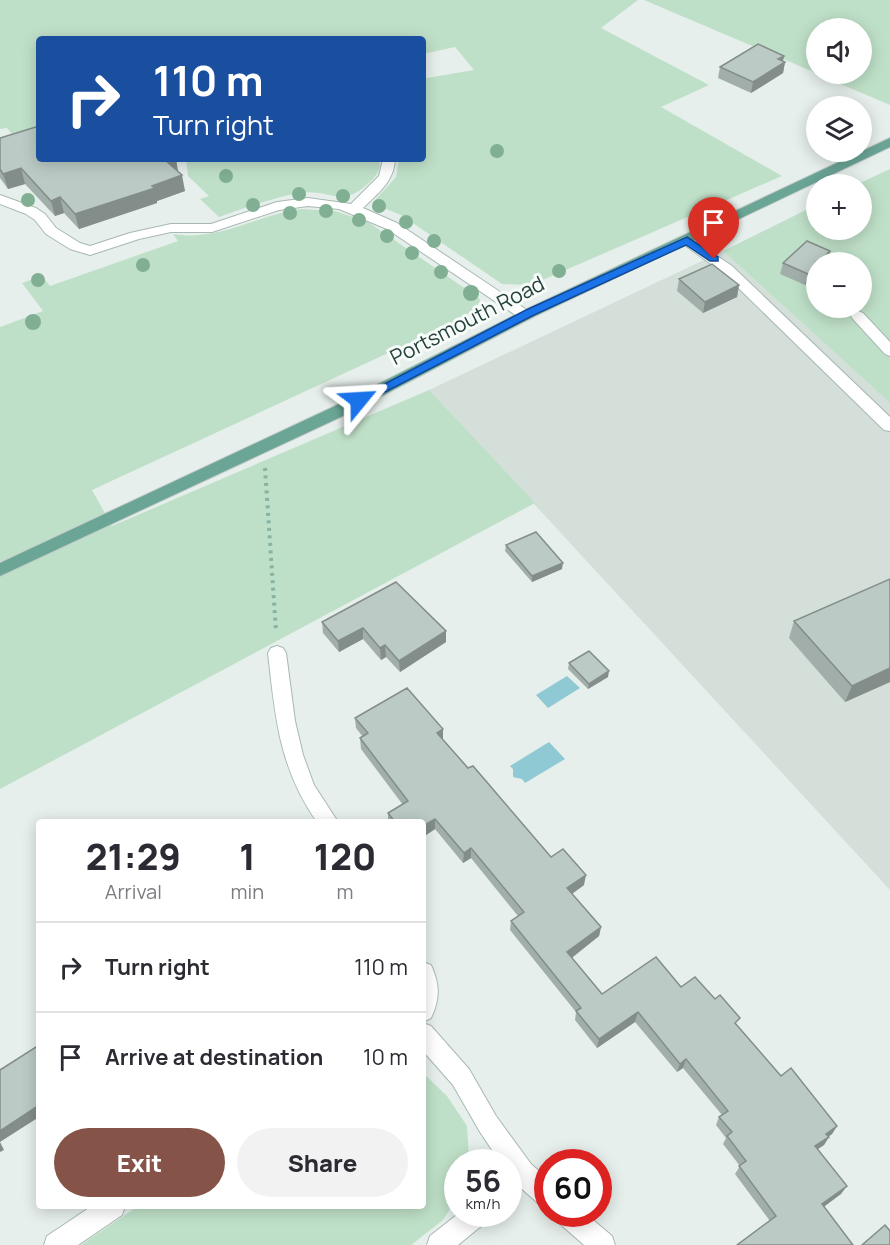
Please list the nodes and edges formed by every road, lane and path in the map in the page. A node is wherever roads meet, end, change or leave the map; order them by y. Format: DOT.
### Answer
graph roads {
  1 [pos="890,142"];
  2 [pos="389,162"];
  3 [pos="0,199"];
  4 [pos="354,208"];
  5 [pos="687,240"];
  6 [pos="525,315"];
  7 [pos="860,318"];
  8 [pos="890,351"];
  9 [pos="890,426"];
  10 [pos="264,446"];
  11 [pos="0,570"];
  12 [pos="278,653"];
  13 [pos="326,819"];
  14 [pos="426,980"];
  15 [pos="426,1006"];
  16 [pos="426,1037"];
  17 [pos="500,1149"];
  18 [pos="109,1209"];
  19 [pos="460,1227"];
  20 [pos="583,1227"];
  21 [pos="56,1245"];
  22 [pos="439,1245"];
  23 [pos="603,1245"];
  1 -- 5 [label="main road, Portsmouth Road"];
  2 -- 4 [label="street"];
  3 -- 4 [label="street"];
  4 -- 6 [label="street"];
  5 -- 6 [label="main road, Portsmouth Road"];
  5 -- 9 [label="street"];
  6 -- 10 [label="main road, Portsmouth Road"];
  7 -- 8 [label="street"];
  10 -- 11 [label="main road, Portsmouth Road"];
  10 -- 12 [label="path"];
  12 -- 13 [label="street"];
  14 -- 15 [label="street"];
  16 -- 17 [label="street"];
  18 -- 21 [label="street"];
  19 -- 22 [label="street"];
  20 -- 23 [label="street"];
}
